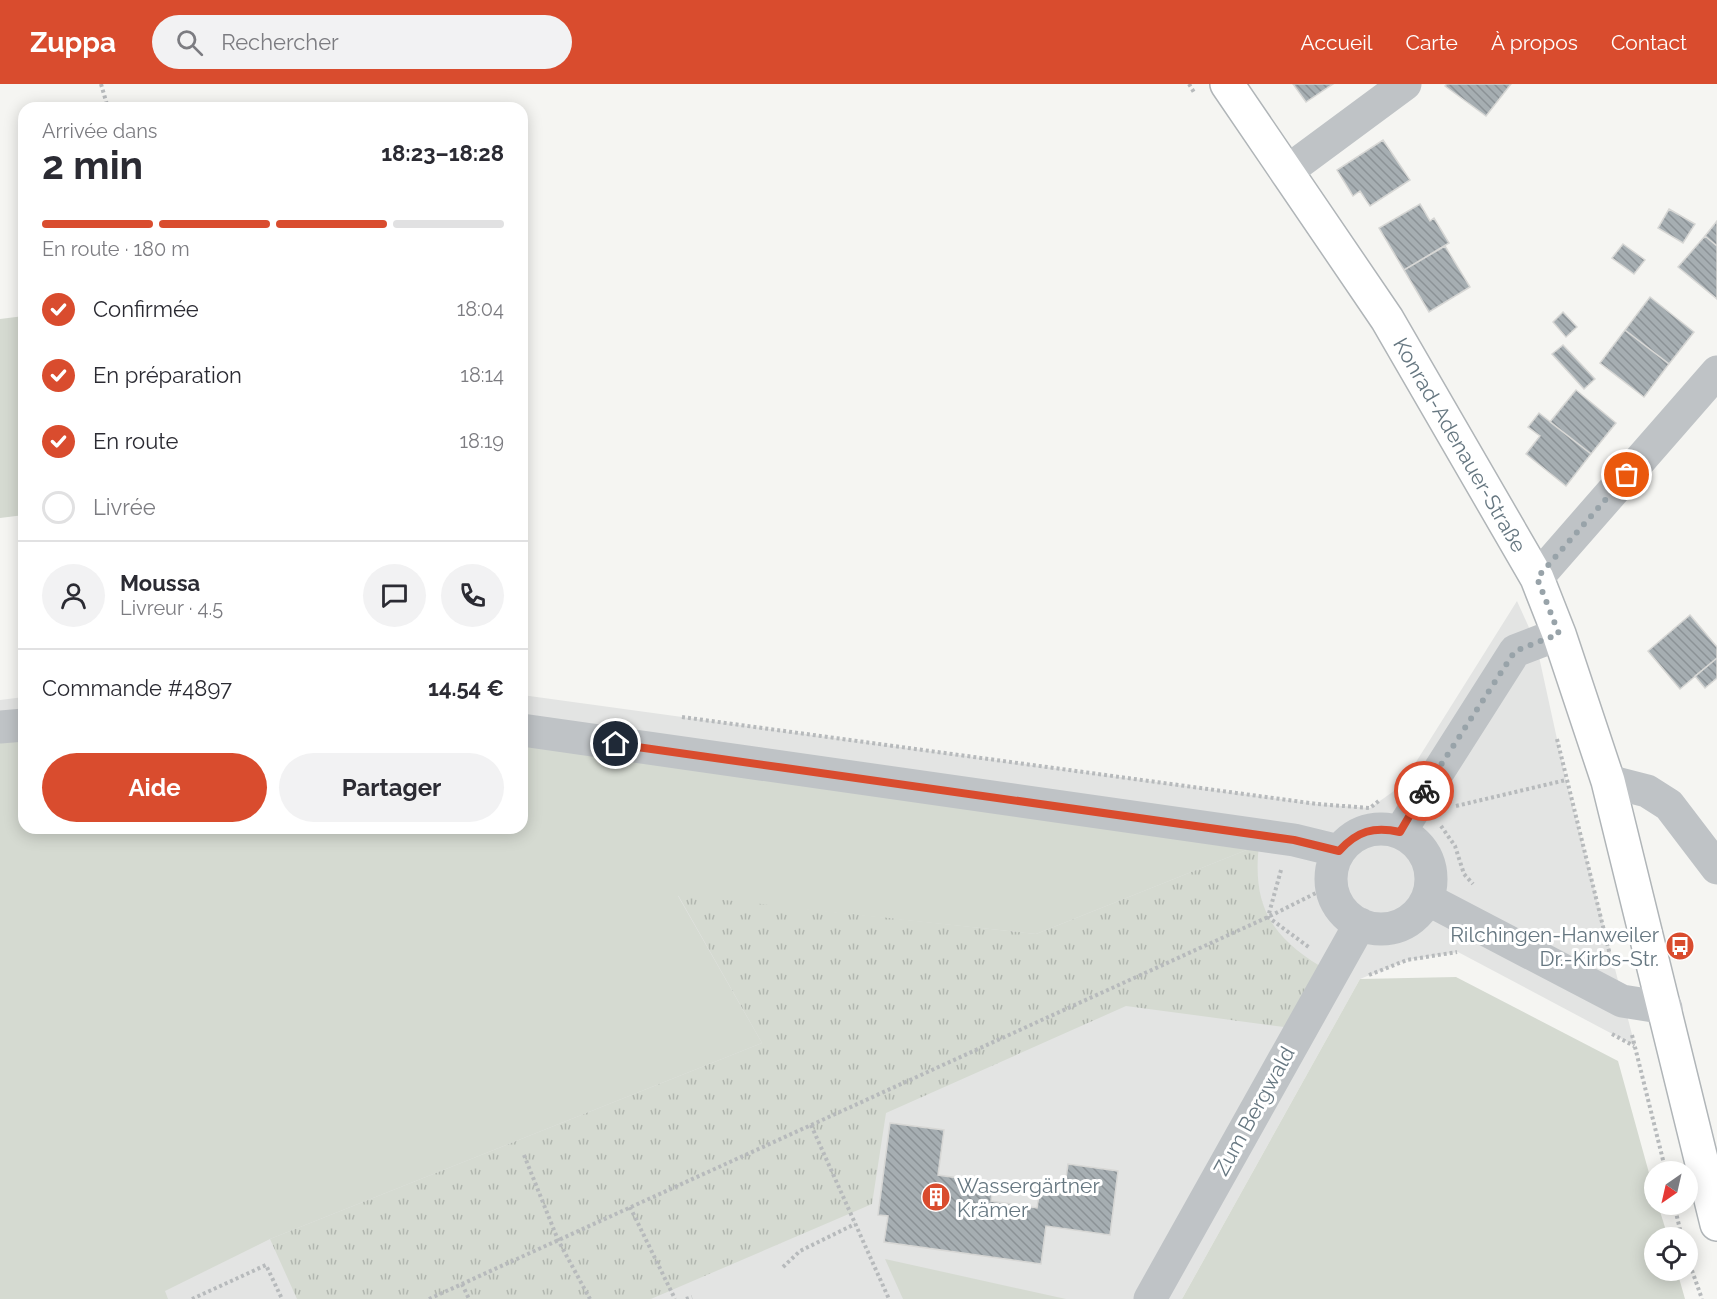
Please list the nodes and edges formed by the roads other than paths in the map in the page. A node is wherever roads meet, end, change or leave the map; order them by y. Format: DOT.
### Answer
graph roads {
  1 [pos="1227,84"];
  2 [pos="1405,84"];
  3 [pos="1286,172"];
  4 [pos="1717,372"];
  5 [pos="1537,578"];
  6 [pos="1547,639"];
  7 [pos="18,726"];
  8 [pos="0,727"];
  9 [pos="528,731"];
  10 [pos="1608,781"];
  11 [pos="1400,832"];
  12 [pos="1339,851"];
  13 [pos="1717,868"];
  14 [pos="1427,899"];
  15 [pos="1360,924"];
  16 [pos="1666,1008"];
  17 [pos="1717,1224"];
  18 [pos="1150,1299"];
  1 -- 3 [label="main road, Konrad-Adenauer-Straße"];
  2 -- 3 [label="street"];
  3 -- 5 [label="main road, Konrad-Adenauer-Straße"];
  4 -- 5 [label="street"];
  5 -- 6 [label="main road, Konrad-Adenauer-Straße"];
  6 -- 10 [label="main road, Konrad-Adenauer-Straße"];
  6 -- 11 [label="street"];
  7 -- 8 [label="street"];
  9 -- 12 [label="street"];
  10 -- 13 [label="street"];
  10 -- 16 [label="main road, Konrad-Adenauer-Straße"];
  11 -- 12 [label="street"];
  11 -- 14 [label="street"];
  12 -- 15 [label="street"];
  14 -- 15 [label="street"];
  14 -- 16 [label="street"];
  15 -- 18 [label="street, Zum Bergwald"];
  16 -- 17 [label="main road, Konrad-Adenauer-Straße"];
}
